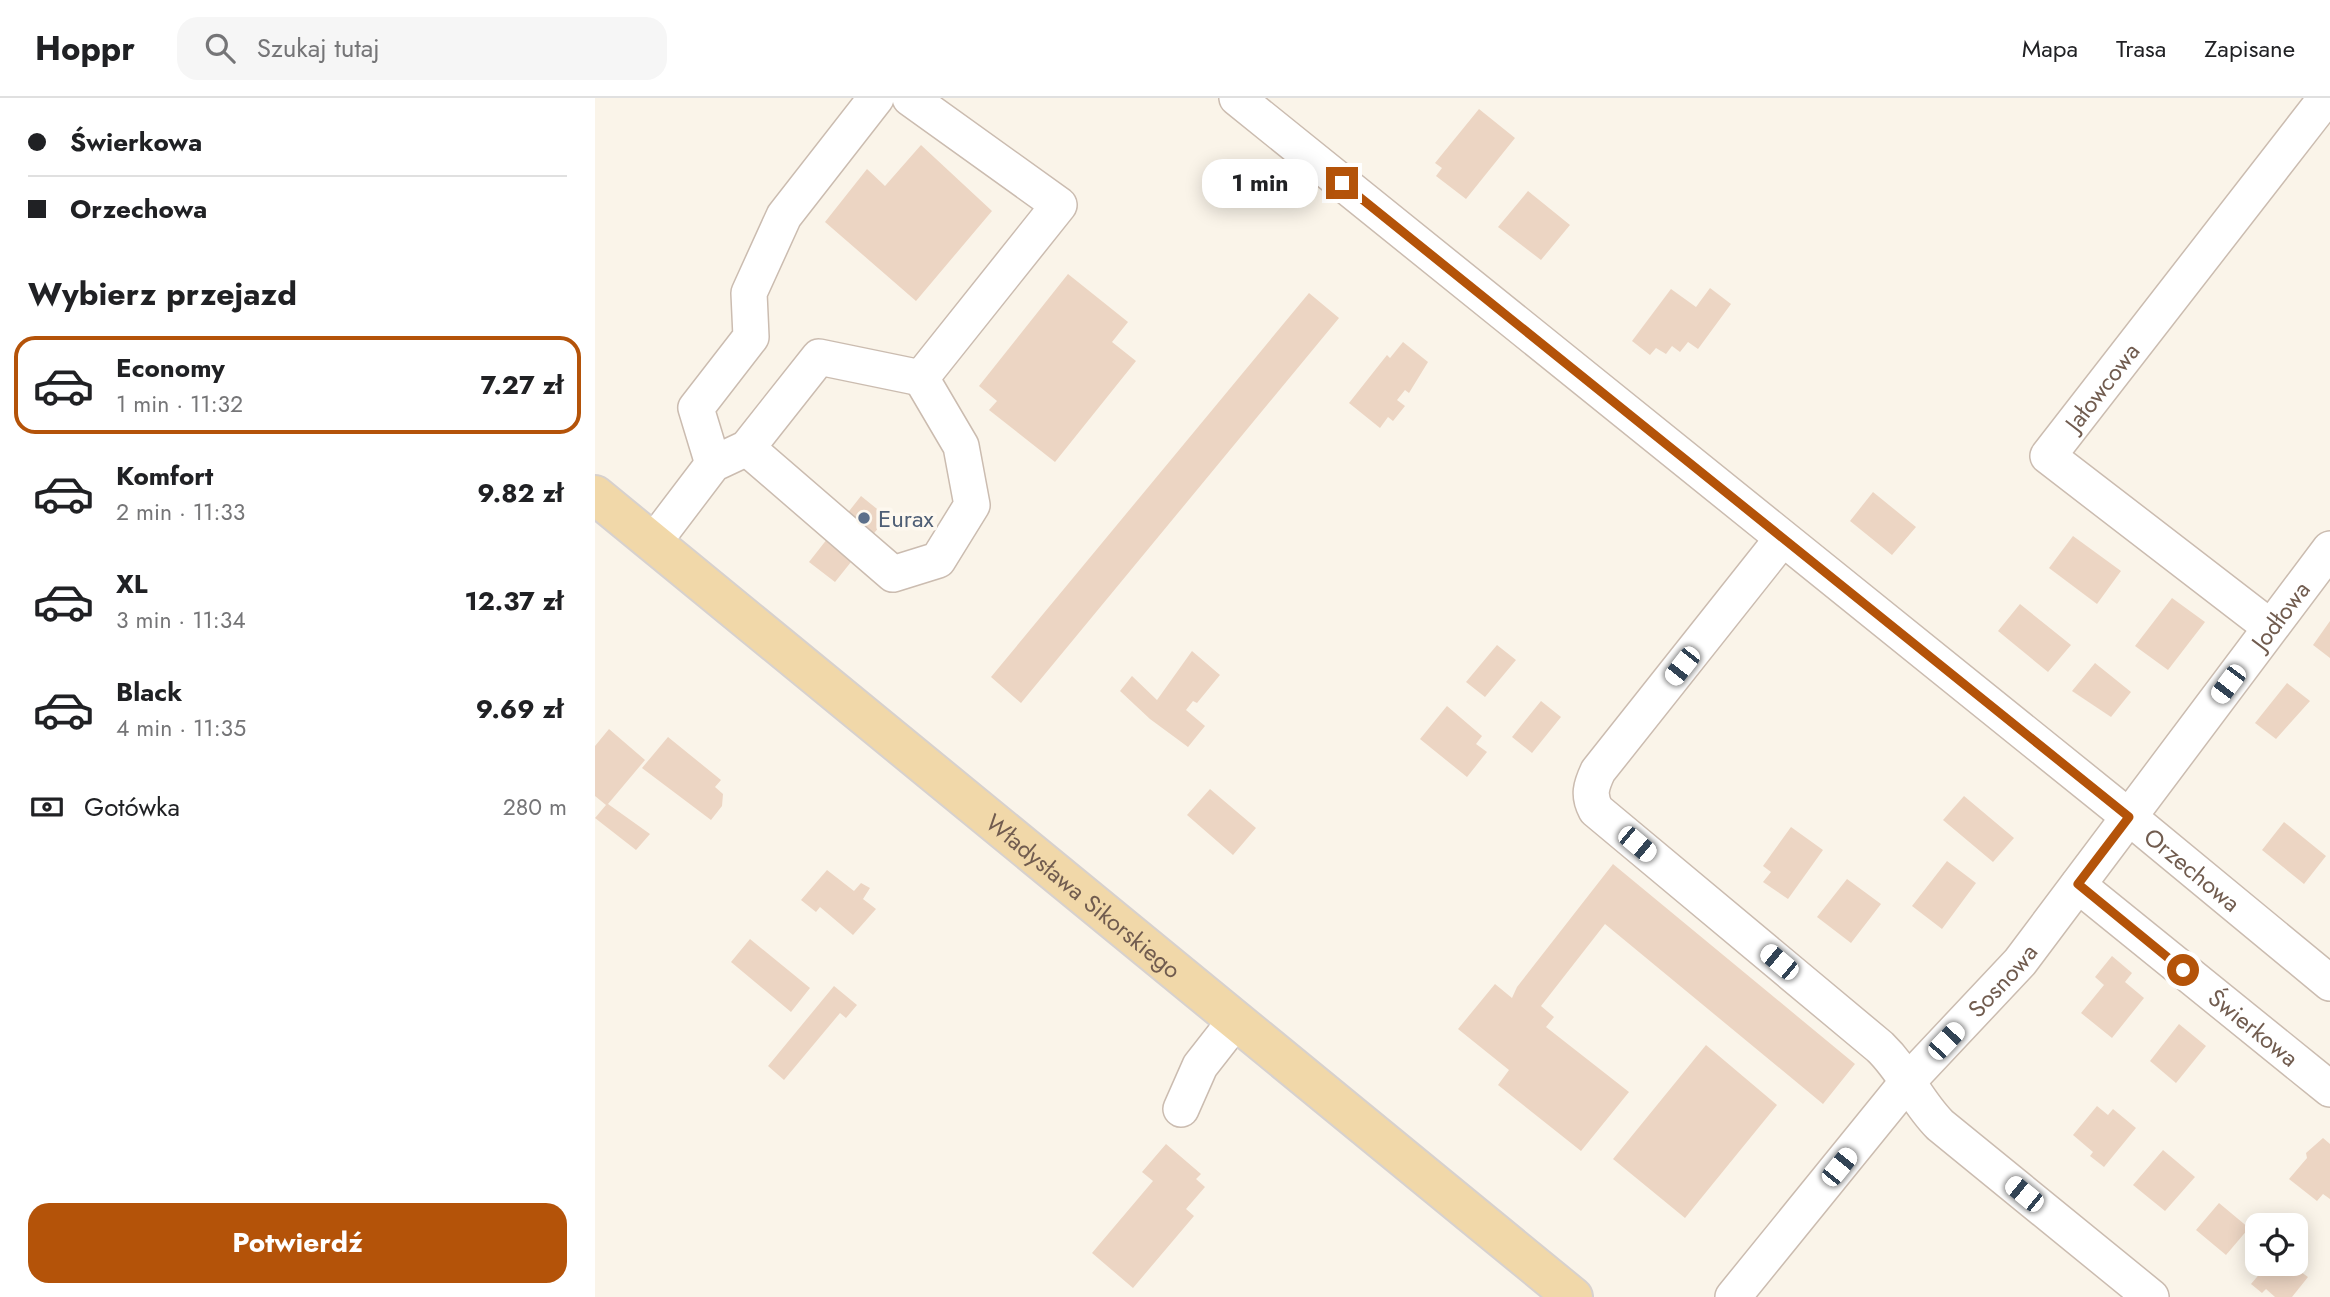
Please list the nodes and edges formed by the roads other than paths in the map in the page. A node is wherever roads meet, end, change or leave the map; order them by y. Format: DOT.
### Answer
graph roads {
  1 [pos="876,98"];
  2 [pos="910,98"];
  3 [pos="1237,98"];
  4 [pos="2326,98"];
  5 [pos="921,378"];
  6 [pos="747,448"];
  7 [pos="713,464"];
  8 [pos="595,495"];
  9 [pos="1782,539"];
  10 [pos="653,543"];
  11 [pos="2330,549"];
  12 [pos="2270,627"];
  13 [pos="2129,817"];
  14 [pos="2078,884"];
  15 [pos="2330,983"];
  16 [pos="1235,1020"];
  17 [pos="1909,1080"];
  18 [pos="2330,1089"];
  19 [pos="1181,1108"];
  20 [pos="1573,1297"];
  21 [pos="1733,1297"];
  22 [pos="2151,1297"];
  1 -- 7 [label="street"];
  2 -- 5 [label="street"];
  3 -- 9 [label="street, Orzechowa"];
  4 -- 12 [label="street, Jałowcowa"];
  5 -- 6 [label="street"];
  5 -- 6 [label="street"];
  6 -- 7 [label="street"];
  7 -- 10 [label="street"];
  8 -- 10 [label="main road, Władysława Sikorskiego"];
  9 -- 13 [label="street, Orzechowa"];
  9 -- 17 [label="street"];
  10 -- 16 [label="main road, Władysława Sikorskiego"];
  11 -- 12 [label="street, Jodłowa"];
  12 -- 13 [label="street, Jodłowa"];
  13 -- 14 [label="street, Sosnowa"];
  13 -- 15 [label="street, Orzechowa"];
  14 -- 17 [label="street, Sosnowa"];
  14 -- 18 [label="street, Świerkowa"];
  16 -- 19 [label="street"];
  16 -- 20 [label="main road, Władysława Sikorskiego"];
  17 -- 21 [label="street, Sosnowa"];
  17 -- 22 [label="street"];
}
